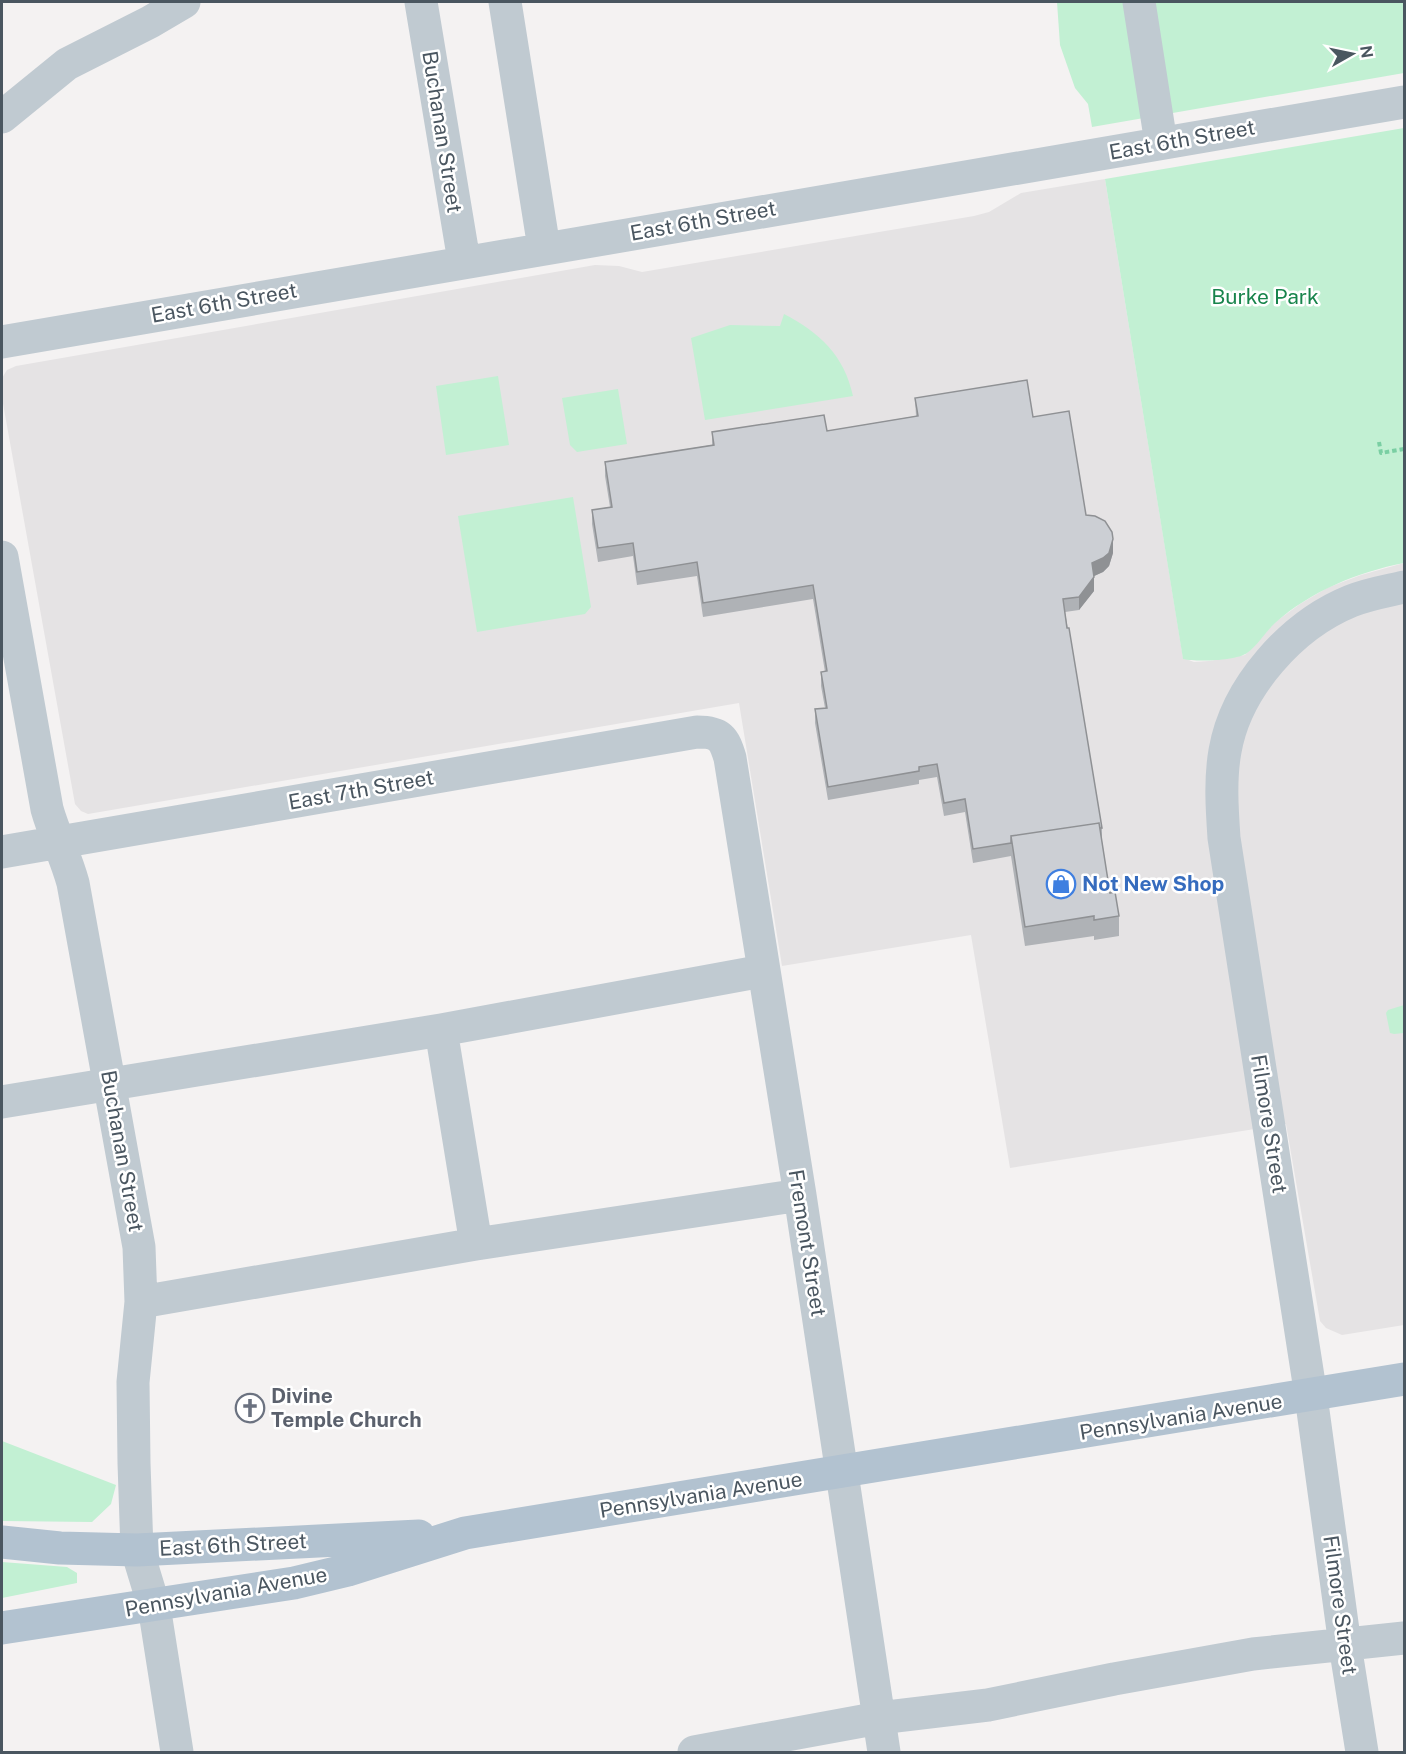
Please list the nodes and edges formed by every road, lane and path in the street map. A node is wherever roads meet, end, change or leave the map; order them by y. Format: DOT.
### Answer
graph roads {
  1 [pos="184,2"];
  2 [pos="421,2"];
  3 [pos="505,2"];
  4 [pos="1139,2"];
  5 [pos="1404,102"];
  6 [pos="2,117"];
  7 [pos="1161,143"];
  8 [pos="544,248"];
  9 [pos="464,261"];
  10 [pos="2,342"];
  11 [pos="1379,442"];
  12 [pos="1404,450"];
  13 [pos="2,557"];
  14 [pos="1404,587"];
  15 [pos="719,735"];
  16 [pos="59,842"];
  17 [pos="2,852"];
  18 [pos="763,971"];
  19 [pos="441,1030"];
  20 [pos="110,1083"];
  21 [pos="2,1102"];
  22 [pos="800,1195"];
  23 [pos="476,1244"];
  24 [pos="141,1302"];
  25 [pos="1404,1379"];
  26 [pos="1311,1396"];
  27 [pos="842,1472"];
  28 [pos="465,1533"];
  29 [pos="2,1542"];
  30 [pos="137,1550"];
  31 [pos="154,1606"];
  32 [pos="2,1628"];
  33 [pos="1404,1638"];
  34 [pos="1345,1644"];
  35 [pos="879,1718"];
  36 [pos="177,1752"];
  37 [pos="694,1752"];
  38 [pos="884,1752"];
  39 [pos="1362,1752"];
  1 -- 6 [label="street"];
  2 -- 9 [label="street, Buchanan Street"];
  3 -- 8 [label="street"];
  4 -- 7 [label="street"];
  5 -- 7 [label="street, East 6th Street"];
  7 -- 8 [label="street, East 6th Street"];
  8 -- 9 [label="street, East 6th Street"];
  9 -- 10 [label="street, East 6th Street"];
  11 -- 12 [label="path"];
  13 -- 16 [label="street, Buchanan Street"];
  14 -- 26 [label="street, Filmore Street"];
  15 -- 16 [label="street, East 7th Street"];
  15 -- 18 [label="street, Fremont Street"];
  16 -- 17 [label="street, East 7th Street"];
  16 -- 20 [label="street, Buchanan Street"];
  18 -- 19 [label="street"];
  18 -- 22 [label="street, Fremont Street"];
  19 -- 20 [label="street"];
  19 -- 23 [label="street"];
  20 -- 21 [label="street"];
  20 -- 24 [label="street, Buchanan Street"];
  22 -- 23 [label="street"];
  22 -- 27 [label="street, Fremont Street"];
  23 -- 24 [label="street"];
  24 -- 30 [label="street, Buchanan Street"];
  25 -- 26 [label="main road, Pennsylvania Avenue"];
  26 -- 27 [label="main road, Pennsylvania Avenue"];
  26 -- 34 [label="street, Filmore Street"];
  27 -- 28 [label="main road, Pennsylvania Avenue"];
  27 -- 35 [label="street, Fremont Street"];
  28 -- 30 [label="main road, East 6th Street"];
  28 -- 31 [label="main road, Pennsylvania Avenue"];
  29 -- 30 [label="main road, East 6th Street"];
  30 -- 31 [label="street, Buchanan Street"];
  31 -- 32 [label="main road, Pennsylvania Avenue"];
  31 -- 36 [label="street, Buchanan Street"];
  33 -- 34 [label="street"];
  34 -- 35 [label="street"];
  34 -- 39 [label="street, Filmore Street"];
  35 -- 37 [label="street"];
  35 -- 38 [label="street, Fremont Street"];
}
